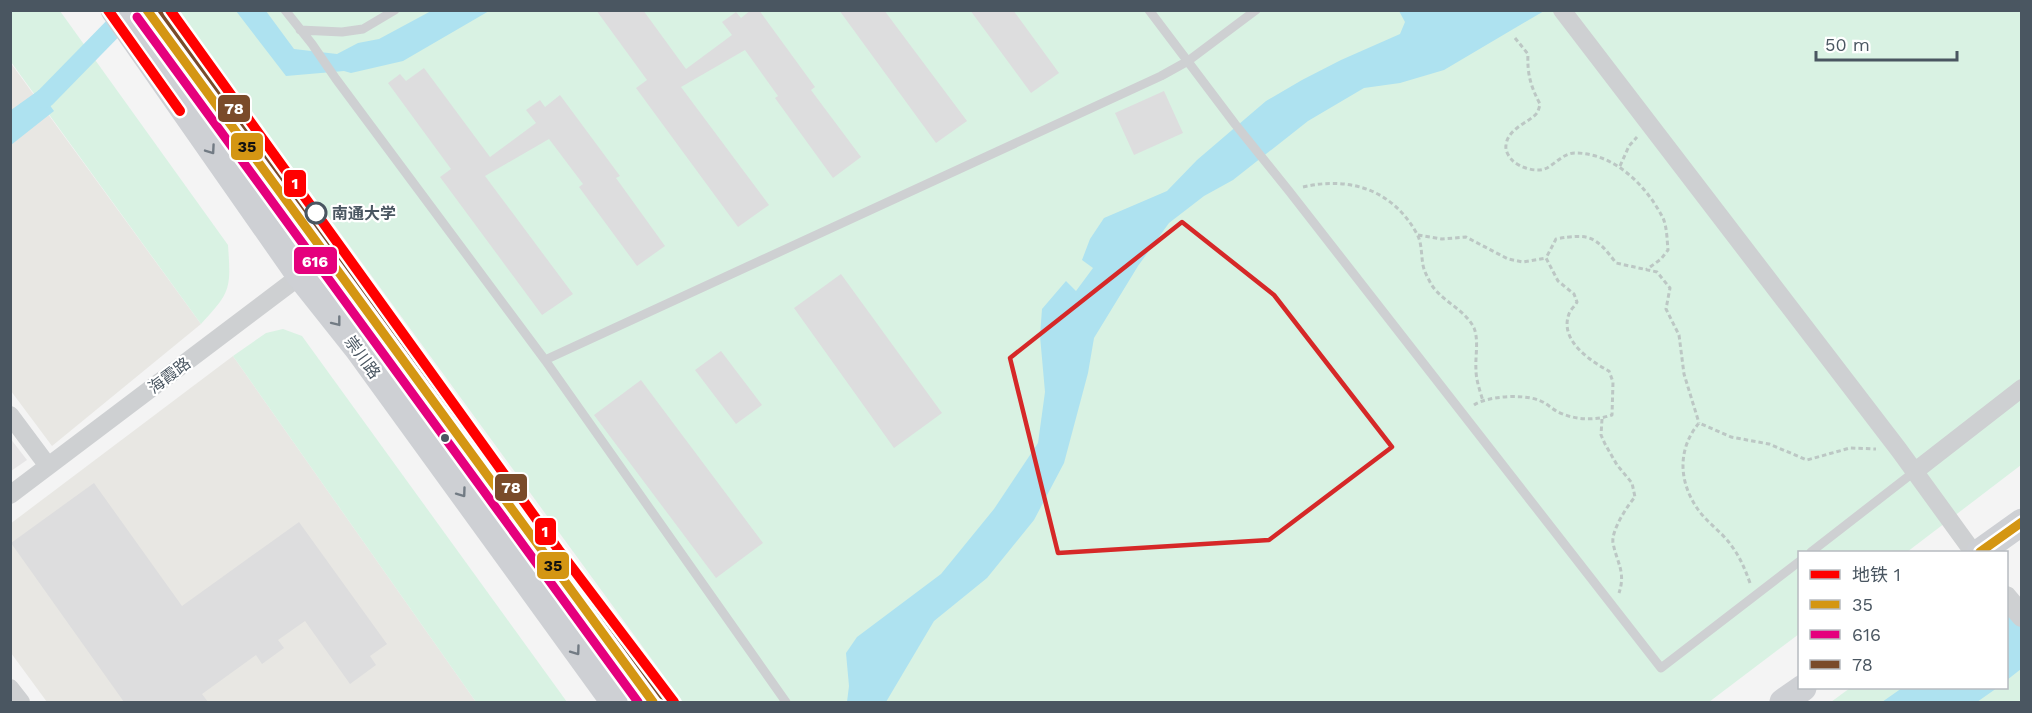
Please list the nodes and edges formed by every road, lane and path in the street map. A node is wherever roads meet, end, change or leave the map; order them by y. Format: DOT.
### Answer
graph roads {
  1 [pos="114,10"];
  2 [pos="147,10"];
  3 [pos="285,10"];
  4 [pos="395,10"];
  5 [pos="1149,10"];
  6 [pos="1257,10"];
  7 [pos="1564,12"];
  8 [pos="300,30"];
  9 [pos="1515,38"];
  10 [pos="1188,61"];
  11 [pos="1650,124"];
  12 [pos="1620,166"];
  13 [pos="1289,190"];
  14 [pos="1418,235"];
  15 [pos="329,257"];
  16 [pos="1546,258"];
  17 [pos="1646,270"];
  18 [pos="300,276"];
  19 [pos="545,360"];
  20 [pos="2022,388"];
  21 [pos="1483,401"];
  22 [pos="1463,414"];
  23 [pos="10,415"];
  24 [pos="1602,418"];
  25 [pos="1699,423"];
  26 [pos="1899,450"];
  27 [pos="48,466"];
  28 [pos="1914,472"];
  29 [pos="10,495"];
  30 [pos="2022,522"];
  31 [pos="1812,551"];
  32 [pos="1972,551"];
  33 [pos="1981,551"];
  34 [pos="1798,563"];
  35 [pos="1757,594"];
  36 [pos="2008,598"];
  37 [pos="1614,608"];
  38 [pos="2022,616"];
  39 [pos="10,688"];
  40 [pos="1800,689"];
  41 [pos="21,702"];
  42 [pos="614,702"];
  43 [pos="653,702"];
  44 [pos="786,702"];
  45 [pos="1783,702"];
  1 -- 18 [label="main road, 崇川路, one-way"];
  2 -- 15 [label="main road, 崇川路"];
  3 -- 8 [label="lane"];
  4 -- 8 [label="lane"];
  5 -- 10 [label="lane"];
  6 -- 10 [label="lane"];
  7 -- 11 [label="street"];
  8 -- 19 [label="lane"];
  9 -- 12 [label="path"];
  10 -- 13 [label="lane"];
  10 -- 19 [label="lane"];
  11 -- 12 [label="path"];
  11 -- 26 [label="street"];
  12 -- 17 [label="path"];
  13 -- 14 [label="path"];
  13 -- 22 [label="lane"];
  14 -- 16 [label="path"];
  14 -- 21 [label="path"];
  15 -- 18 [label="street, 海霞路"];
  15 -- 43 [label="main road, 崇川路"];
  16 -- 17 [label="path"];
  16 -- 24 [label="path"];
  17 -- 25 [label="path"];
  18 -- 27 [label="street, 海霞路"];
  18 -- 42 [label="main road, 崇川路, one-way"];
  19 -- 44 [label="lane"];
  20 -- 28 [label="street"];
  21 -- 22 [label="path"];
  21 -- 24 [label="path"];
  22 -- 37 [label="lane"];
  23 -- 27 [label="street"];
  24 -- 37 [label="path"];
  25 -- 26 [label="path"];
  25 -- 35 [label="path"];
  26 -- 28 [label="street"];
  27 -- 29 [label="street, 海霞路"];
  28 -- 31 [label="lane"];
  28 -- 32 [label="street"];
  30 -- 33 [label="main road"];
  34 -- 35 [label="lane"];
  35 -- 37 [label="lane"];
  36 -- 38 [label="street"];
  39 -- 41 [label="street"];
  40 -- 45 [label="main road"];
}
